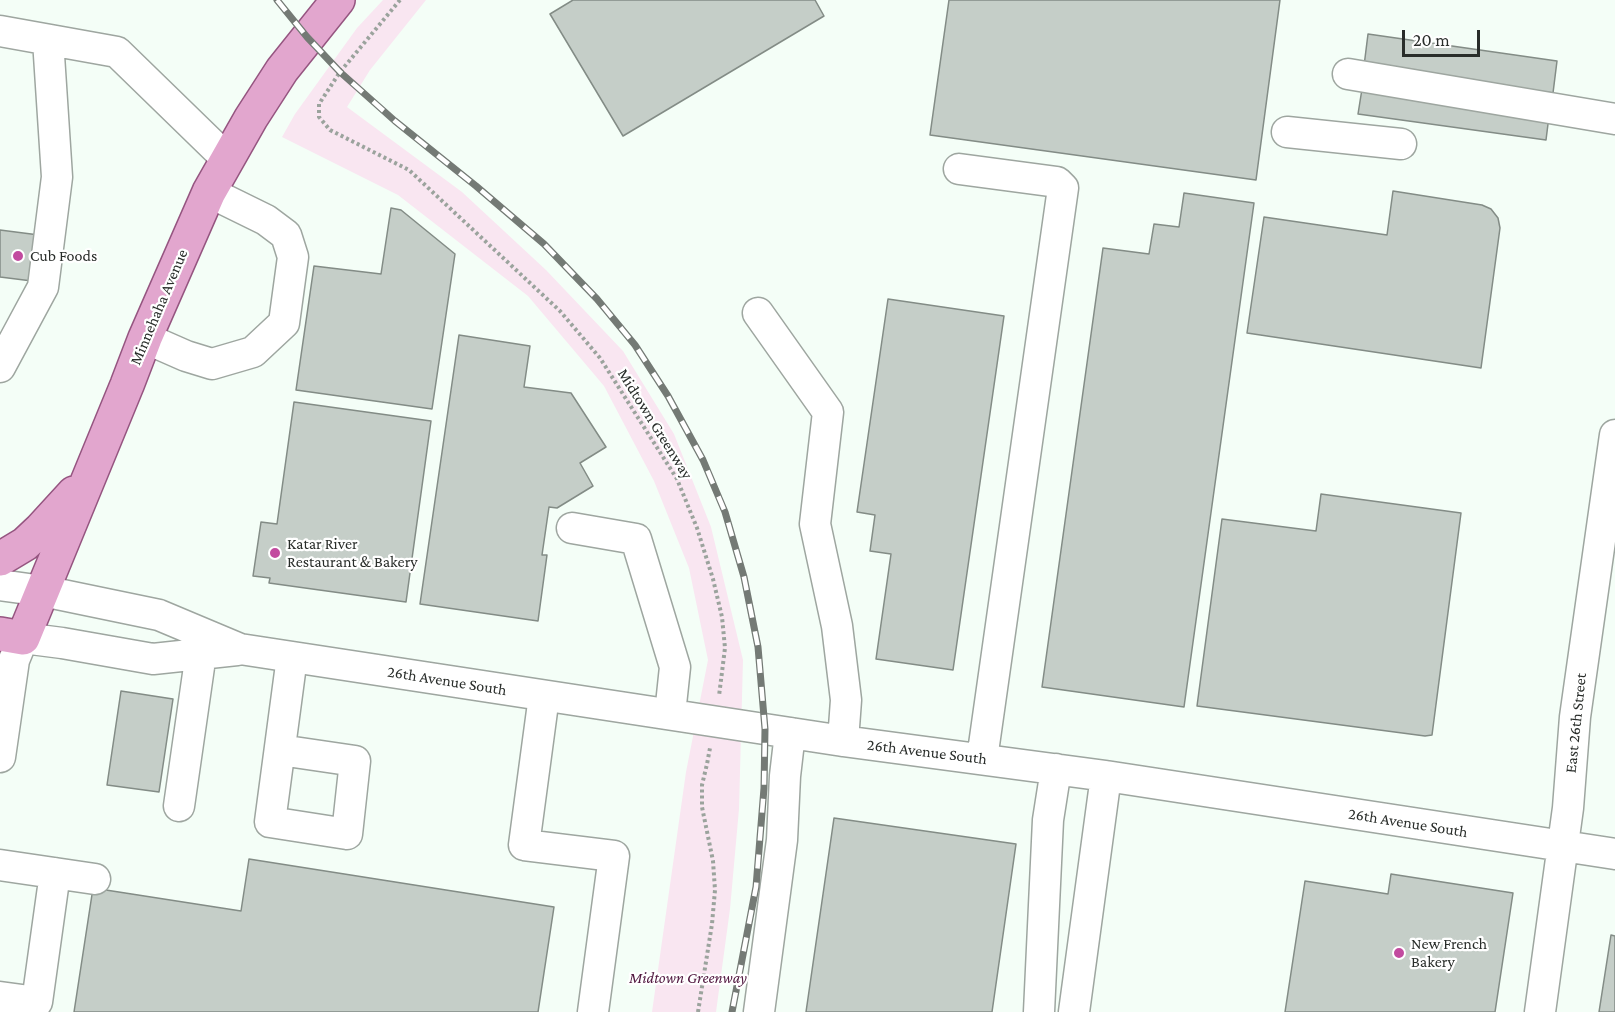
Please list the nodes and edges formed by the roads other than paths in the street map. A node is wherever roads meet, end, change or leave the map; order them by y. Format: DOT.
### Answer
graph roads {
  1 [pos="338,0"];
  2 [pos="0,31"];
  3 [pos="48,40"];
  4 [pos="1348,74"];
  5 [pos="1615,119"];
  6 [pos="1287,132"];
  7 [pos="1401,144"];
  8 [pos="227,159"];
  9 [pos="959,169"];
  10 [pos="209,192"];
  11 [pos="758,313"];
  12 [pos="145,338"];
  13 [pos="0,367"];
  14 [pos="1615,435"];
  15 [pos="89,476"];
  16 [pos="572,528"];
  17 [pos="0,559"];
  18 [pos="0,585"];
  19 [pos="43,591"];
  20 [pos="1604,602"];
  21 [pos="11,636"];
  22 [pos="240,649"];
  23 [pos="201,653"];
  24 [pos="292,657"];
  25 [pos="544,696"];
  26 [pos="670,714"];
  27 [pos="790,733"];
  28 [pos="843,741"];
  29 [pos="279,750"];
  30 [pos="0,757"];
  31 [pos="982,759"];
  32 [pos="1056,770"];
  33 [pos="1106,777"];
  34 [pos="179,806"];
  35 [pos="1563,846"];
  36 [pos="1615,854"];
  37 [pos="0,865"];
  38 [pos="55,873"];
  39 [pos="95,879"];
  40 [pos="0,997"];
  41 [pos="593,1012"];
  42 [pos="759,1012"];
  43 [pos="1039,1012"];
  44 [pos="1074,1012"];
  45 [pos="1540,1012"];
  1 -- 8 [label="main road, Minnehaha Avenue"];
  2 -- 3 [label="street"];
  3 -- 8 [label="street"];
  3 -- 13 [label="street"];
  4 -- 5 [label="street"];
  6 -- 7 [label="street"];
  8 -- 10 [label="main road, Minnehaha Avenue"];
  9 -- 31 [label="street"];
  10 -- 12 [label="main road, Minnehaha Avenue"];
  10 -- 12 [label="street"];
  11 -- 28 [label="street"];
  12 -- 15 [label="main road, Minnehaha Avenue"];
  14 -- 20 [label="street, East 26th Street"];
  15 -- 17 [label="main road"];
  15 -- 19 [label="main road, Minnehaha Avenue"];
  16 -- 26 [label="street"];
  18 -- 19 [label="street, 26th Avenue South"];
  19 -- 21 [label="main road, Minnehaha Avenue"];
  19 -- 22 [label="street, 26th Avenue South"];
  20 -- 35 [label="street, East 26th Street"];
  21 -- 23 [label="street, 26th Avenue South"];
  21 -- 30 [label="street"];
  22 -- 23 [label="street, 26th Avenue South"];
  22 -- 24 [label="street, 26th Avenue South"];
  23 -- 34 [label="street"];
  24 -- 25 [label="street, 26th Avenue South"];
  24 -- 29 [label="street"];
  25 -- 26 [label="street, 26th Avenue South"];
  25 -- 41 [label="street"];
  26 -- 27 [label="street, 26th Avenue South"];
  27 -- 28 [label="street, 26th Avenue South"];
  27 -- 42 [label="street"];
  28 -- 31 [label="street, 26th Avenue South"];
  31 -- 32 [label="street, 26th Avenue South"];
  32 -- 33 [label="street, 26th Avenue South"];
  32 -- 43 [label="street"];
  33 -- 35 [label="street, 26th Avenue South"];
  33 -- 44 [label="street"];
  35 -- 36 [label="street, 26th Avenue South"];
  35 -- 45 [label="street, East 26th Street"];
  37 -- 38 [label="street"];
  38 -- 39 [label="street"];
  38 -- 40 [label="street"];
}
